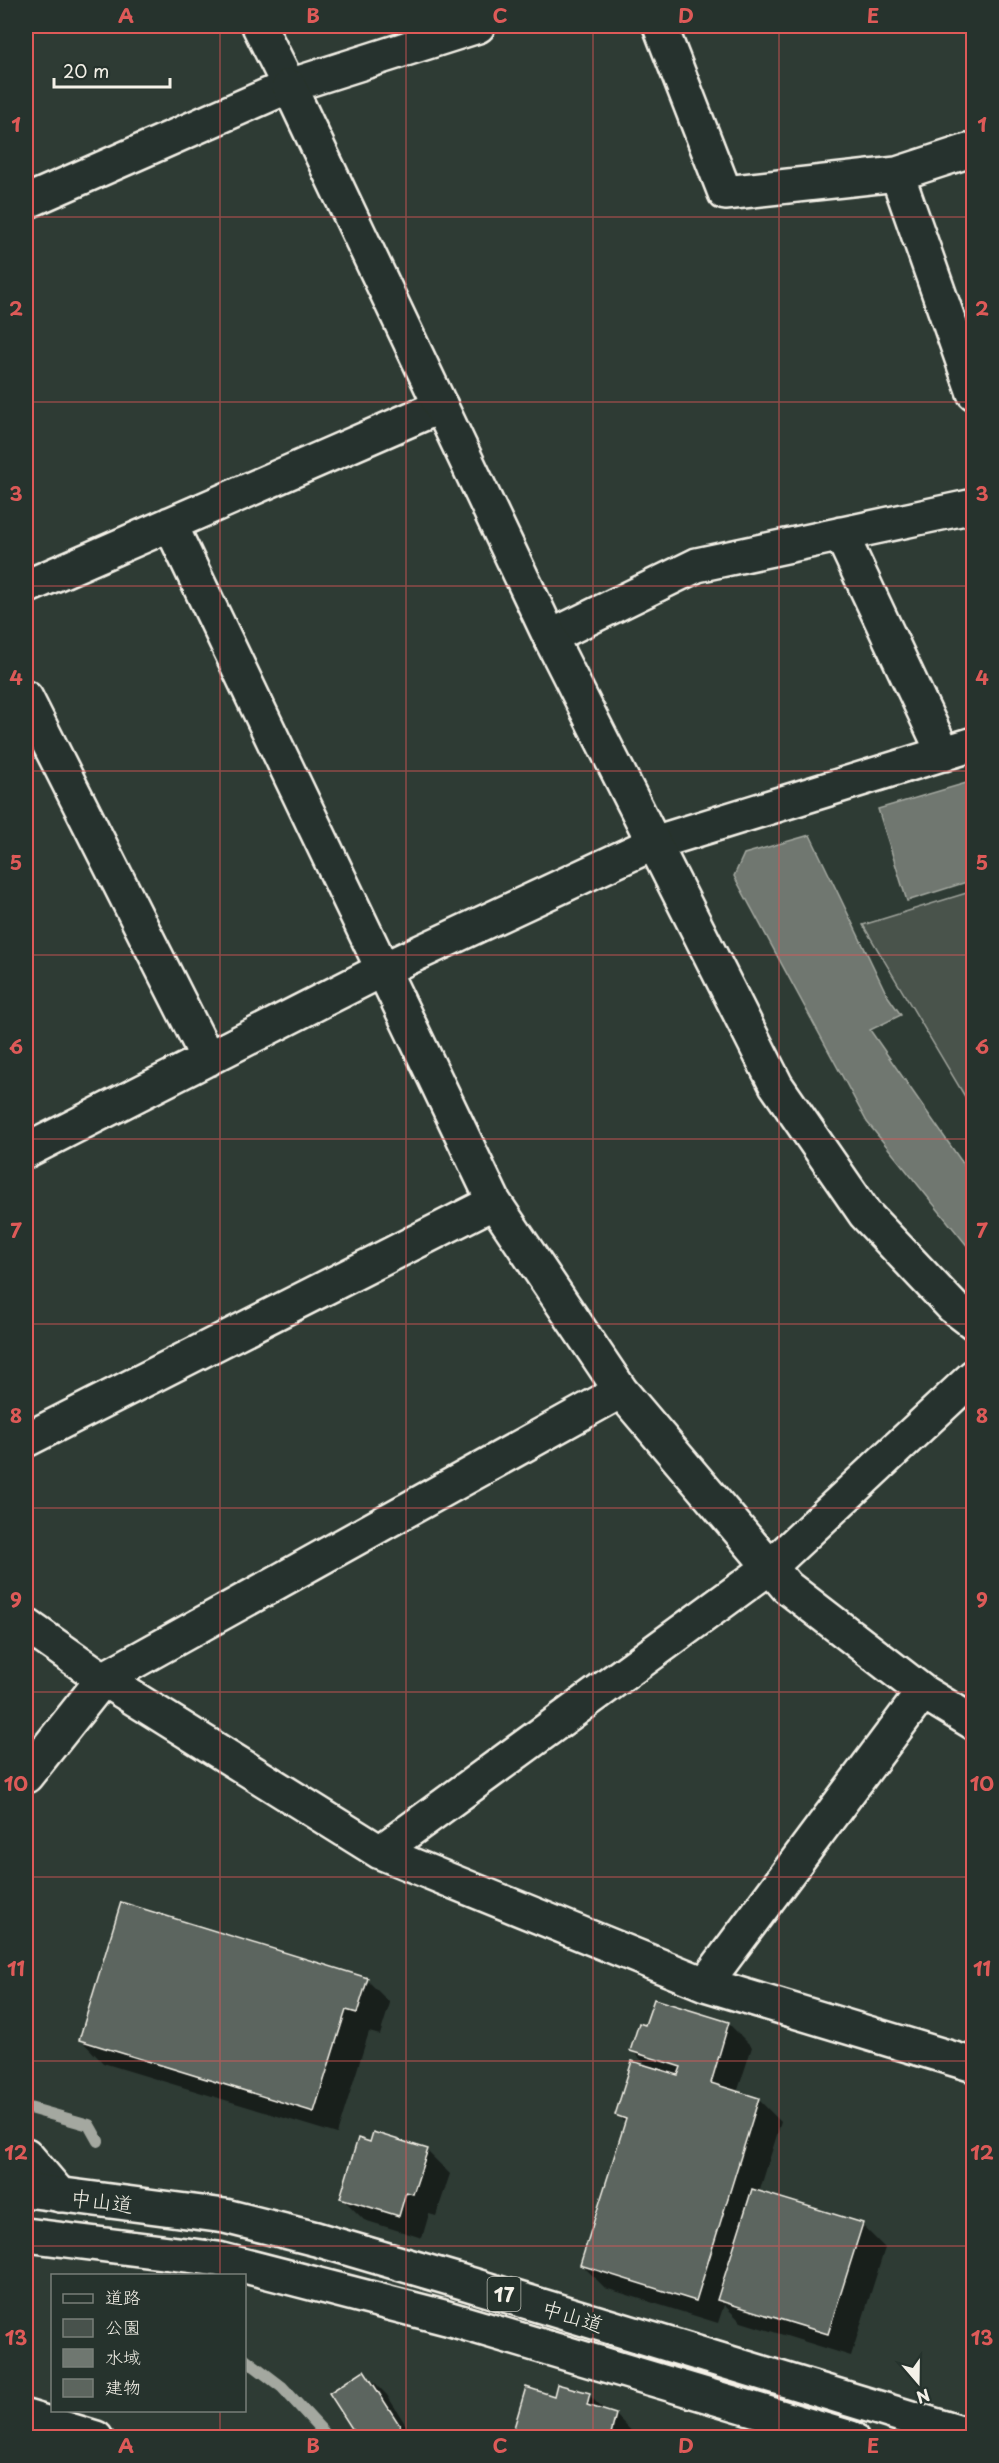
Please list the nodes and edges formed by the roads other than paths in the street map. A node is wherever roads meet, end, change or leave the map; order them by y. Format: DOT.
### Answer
graph roads {
  1 [pos="258,26"];
  2 [pos="478,26"];
  3 [pos="660,26"];
  4 [pos="289,86"];
  5 [pos="974,149"];
  6 [pos="897,174"];
  7 [pos="26,202"];
  8 [pos="974,393"];
  9 [pos="441,406"];
  10 [pos="974,506"];
  11 [pos="171,524"];
  12 [pos="841,534"];
  13 [pos="26,586"];
  14 [pos="550,637"];
  15 [pos="26,698"];
  16 [pos="959,749"];
  17 [pos="654,843"];
  18 [pos="382,970"];
  19 [pos="208,1059"];
  20 [pos="26,1151"];
  21 [pos="494,1202"];
  22 [pos="974,1323"];
  23 [pos="974,1376"];
  24 [pos="621,1390"];
  25 [pos="26,1440"];
  26 [pos="770,1567"];
  27 [pos="26,1625"];
  28 [pos="102,1679"];
  29 [pos="922,1692"];
  30 [pos="974,1723"];
  31 [pos="26,1776"];
  32 [pos="380,1852"];
  33 [pos="705,1984"];
  34 [pos="974,2065"];
  35 [pos="26,2155"];
  36 [pos="26,2190"];
  37 [pos="60,2195"];
  38 [pos="26,2235"];
  39 [pos="26,2417"];
  40 [pos="959,2435"];
  41 [pos="96,2438"];
  42 [pos="851,2438"];
  1 -- 4 [label="main road"];
  2 -- 4 [label="main road"];
  3 -- 6 [label="main road"];
  4 -- 7 [label="main road"];
  4 -- 9 [label="main road"];
  5 -- 6 [label="main road"];
  6 -- 8 [label="main road"];
  9 -- 11 [label="main road"];
  9 -- 14 [label="main road"];
  10 -- 12 [label="main road"];
  11 -- 13 [label="main road"];
  11 -- 18 [label="main road"];
  12 -- 14 [label="main road"];
  12 -- 16 [label="main road"];
  14 -- 17 [label="main road"];
  15 -- 19 [label="main road"];
  16 -- 17 [label="main road"];
  17 -- 18 [label="main road"];
  17 -- 22 [label="main road"];
  18 -- 19 [label="main road"];
  18 -- 21 [label="main road"];
  19 -- 20 [label="main road"];
  21 -- 24 [label="main road"];
  21 -- 25 [label="main road"];
  23 -- 26 [label="main road"];
  24 -- 26 [label="main road"];
  24 -- 28 [label="main road"];
  26 -- 29 [label="main road"];
  26 -- 32 [label="main road"];
  27 -- 28 [label="main road"];
  28 -- 31 [label="main road"];
  28 -- 32 [label="main road"];
  29 -- 30 [label="main road"];
  29 -- 33 [label="main road"];
  32 -- 33 [label="main road"];
  33 -- 34 [label="main road"];
  35 -- 37 [label="main road"];
  36 -- 37 [label="main road, 中山道 / 17"];
  37 -- 40 [label="main road, 中山道 / 17"];
  38 -- 42 [label="main road, 中山道 / 17"];
  39 -- 41 [label="main road"];
}
